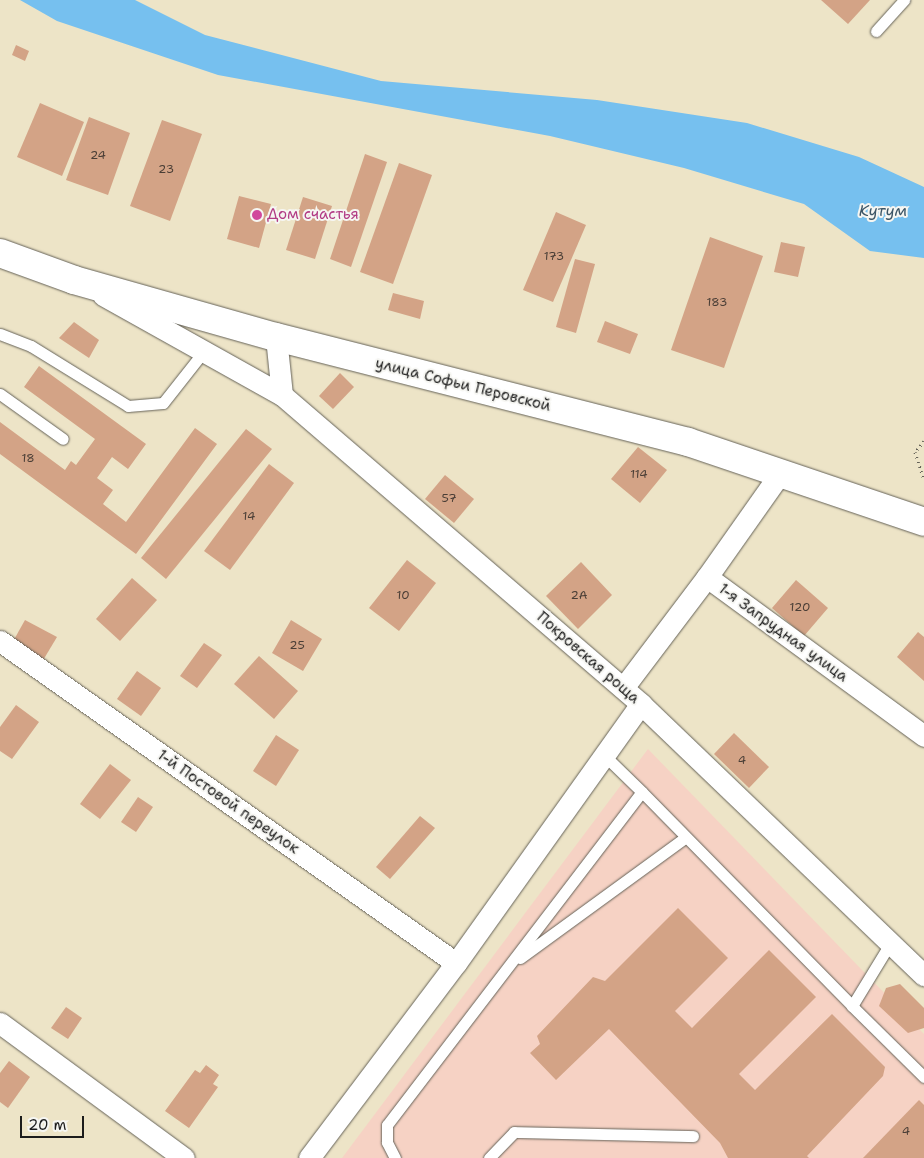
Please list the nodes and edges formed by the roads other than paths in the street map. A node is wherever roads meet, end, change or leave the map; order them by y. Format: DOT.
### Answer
graph roads {
  1 [pos="904,0"];
  2 [pos="876,31"];
  3 [pos="0,253"];
  4 [pos="74,280"];
  5 [pos="0,334"];
  6 [pos="276,337"];
  7 [pos="204,351"];
  8 [pos="0,394"];
  9 [pos="282,395"];
  10 [pos="63,439"];
  11 [pos="781,472"];
  12 [pos="924,522"];
  13 [pos="707,577"];
  14 [pos="0,641"];
  15 [pos="623,688"];
  16 [pos="641,704"];
  17 [pos="924,736"];
  18 [pos="606,756"];
  19 [pos="642,792"];
  20 [pos="686,837"];
  21 [pos="891,942"];
  22 [pos="456,963"];
  23 [pos="508,967"];
  24 [pos="924,975"];
  25 [pos="852,1006"];
  26 [pos="0,1023"];
  27 [pos="924,1077"];
  28 [pos="693,1136"];
  29 [pos="184,1158"];
  30 [pos="309,1158"];
  31 [pos="396,1158"];
  32 [pos="489,1158"];
  1 -- 2 [label="lane"];
  3 -- 4 [label="main road, улица Софьи Перовской"];
  4 -- 6 [label="main road, улица Софьи Перовской"];
  4 -- 7 [label="street, Покровская роща"];
  5 -- 7 [label="lane"];
  6 -- 9 [label="street"];
  6 -- 11 [label="main road, улица Софьи Перовской"];
  7 -- 9 [label="street, Покровская роща"];
  8 -- 10 [label="lane"];
  9 -- 15 [label="street, Покровская роща"];
  11 -- 12 [label="main road, улица Софьи Перовской"];
  11 -- 13 [label="street"];
  13 -- 15 [label="street, 1-я Запрудная улица"];
  13 -- 17 [label="street, 1-я Запрудная улица"];
  14 -- 22 [label="street, 1-й Постовой переулок"];
  15 -- 16 [label="street, Покровская роща"];
  16 -- 18 [label="street"];
  16 -- 21 [label="street, Покровская роща"];
  18 -- 19 [label="lane"];
  18 -- 22 [label="street"];
  19 -- 20 [label="lane"];
  19 -- 23 [label="lane"];
  20 -- 23 [label="lane"];
  20 -- 25 [label="lane"];
  21 -- 24 [label="street, Покровская роща"];
  21 -- 25 [label="lane"];
  22 -- 30 [label="street"];
  23 -- 31 [label="lane"];
  25 -- 27 [label="lane"];
  26 -- 29 [label="street"];
  28 -- 32 [label="lane"];
}
